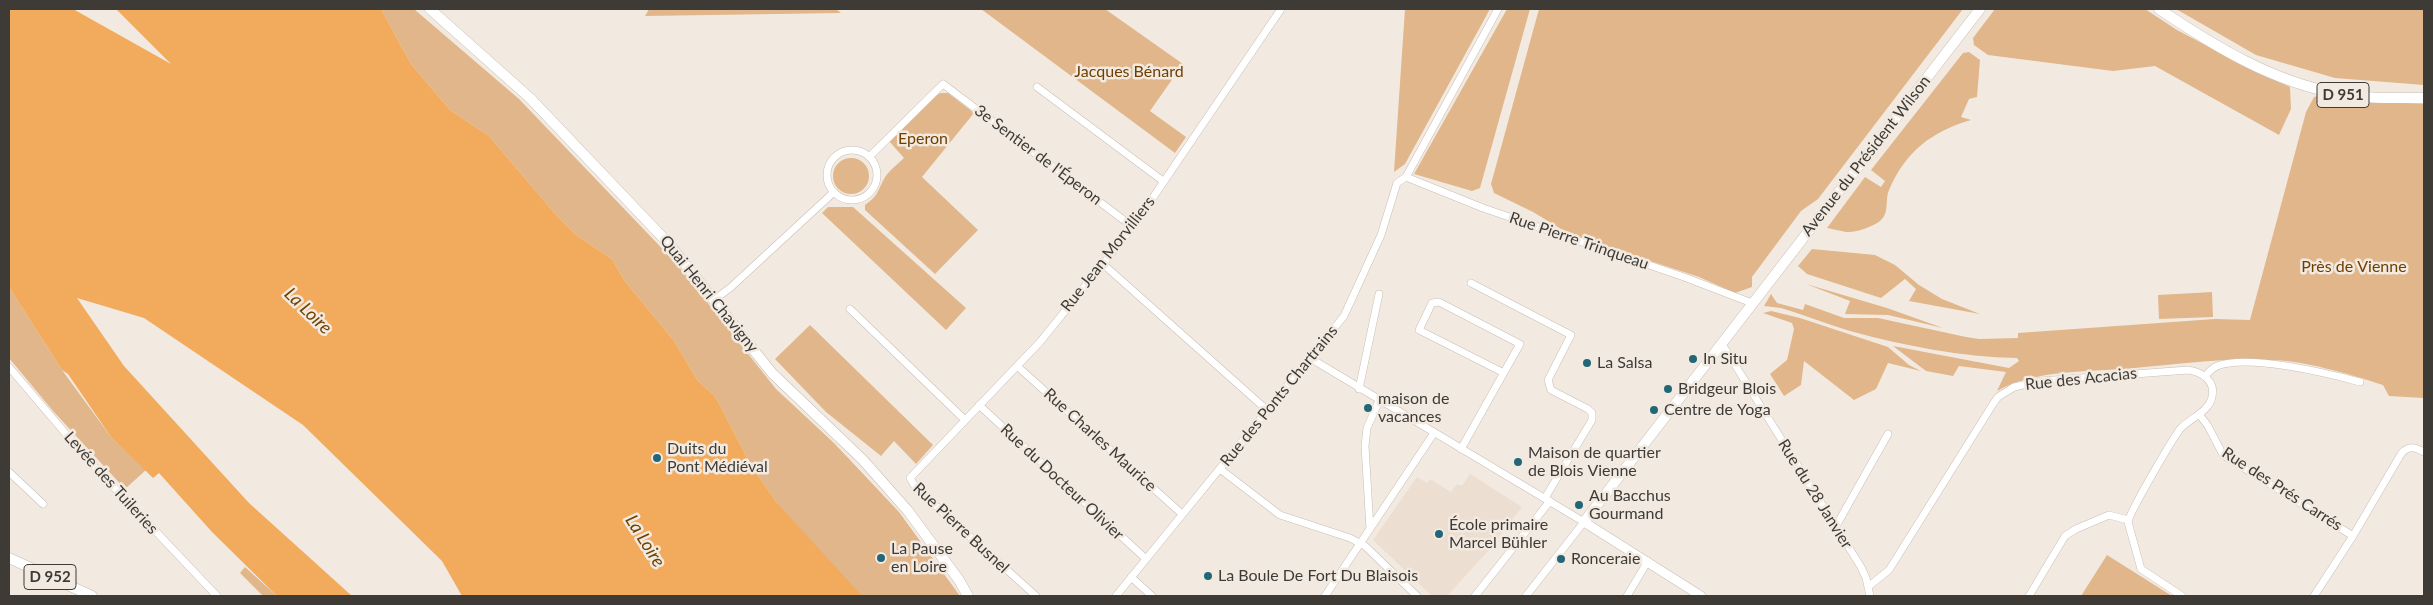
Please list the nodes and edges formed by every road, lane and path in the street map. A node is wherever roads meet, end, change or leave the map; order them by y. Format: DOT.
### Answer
graph roads {
  1 [pos="430,9"];
  2 [pos="1281,9"];
  3 [pos="1498,9"];
  4 [pos="1980,9"];
  5 [pos="2159,9"];
  6 [pos="1037,87"];
  7 [pos="2424,98"];
  8 [pos="869,157"];
  9 [pos="1406,177"];
  10 [pos="1163,181"];
  11 [pos="834,192"];
  12 [pos="1133,227"];
  13 [pos="1103,264"];
  14 [pos="1471,283"];
  15 [pos="1379,294"];
  16 [pos="715,299"];
  17 [pos="1752,304"];
  18 [pos="850,309"];
  19 [pos="1722,344"];
  20 [pos="1310,358"];
  21 [pos="9,366"];
  22 [pos="1017,366"];
  23 [pos="1504,373"];
  24 [pos="2206,376"];
  25 [pos="2360,382"];
  26 [pos="1359,389"];
  27 [pos="1379,401"];
  28 [pos="979,405"];
  29 [pos="1268,410"];
  30 [pos="2199,414"];
  31 [pos="965,420"];
  32 [pos="1434,433"];
  33 [pos="1888,434"];
  34 [pos="1462,449"];
  35 [pos="2424,452"];
  36 [pos="1220,469"];
  37 [pos="9,472"];
  38 [pos="910,479"];
  39 [pos="1548,500"];
  40 [pos="43,504"];
  41 [pos="1182,514"];
  42 [pos="2128,520"];
  43 [pos="1584,522"];
  44 [pos="1370,528"];
  45 [pos="1835,528"];
  46 [pos="2353,536"];
  47 [pos="1360,543"];
  48 [pos="9,558"];
  49 [pos="1146,559"];
  50 [pos="1648,561"];
  51 [pos="1131,577"];
  52 [pos="1869,586"];
  53 [pos="92,596"];
  54 [pos="217,596"];
  55 [pos="968,596"];
  56 [pos="1036,596"];
  57 [pos="1116,596"];
  58 [pos="1152,596"];
  59 [pos="1325,596"];
  60 [pos="1417,596"];
  61 [pos="1475,596"];
  62 [pos="1526,596"];
  63 [pos="1628,596"];
  64 [pos="1701,596"];
  65 [pos="1870,596"];
  66 [pos="2029,596"];
  67 [pos="2182,596"];
  68 [pos="2314,596"];
  1 -- 16 [label="main road, Quai Henri Chavigny"];
  2 -- 10 [label="street, Rue Jean Morvilliers"];
  3 -- 9 [label="street, Rue des Ponts Chartrains"];
  4 -- 17 [label="main road, Avenue du Président Wilson"];
  5 -- 7 [label="main road, D 951"];
  6 -- 10 [label="street"];
  8 -- 11 [label="street"];
  8 -- 11 [label="street"];
  8 -- 12 [label="street, 3e Sentier de l'Éperon"];
  9 -- 17 [label="street, Rue Pierre Trinqueau"];
  9 -- 20 [label="street, Rue des Ponts Chartrains"];
  10 -- 12 [label="street, Rue Jean Morvilliers"];
  11 -- 16 [label="street"];
  12 -- 13 [label="street, Rue Jean Morvilliers"];
  13 -- 22 [label="street, Rue Jean Morvilliers"];
  13 -- 29 [label="street"];
  14 -- 39 [label="street"];
  15 -- 26 [label="street"];
  16 -- 55 [label="main road, Quai Henri Chavigny"];
  17 -- 19 [label="main road, Avenue du Président Wilson"];
  18 -- 31 [label="street"];
  19 -- 43 [label="main road, Avenue du Président Wilson"];
  19 -- 45 [label="street, Rue du 28 Janvier"];
  20 -- 26 [label="street"];
  20 -- 29 [label="street, Rue des Ponts Chartrains"];
  21 -- 54 [label="street, Levée des Tuileries"];
  22 -- 28 [label="street, Rue Jean Morvilliers"];
  22 -- 41 [label="street, Rue Charles Maurice"];
  23 -- 23 [label="street"];
  23 -- 34 [label="street"];
  24 -- 25 [label="street"];
  24 -- 30 [label="street"];
  24 -- 52 [label="street, Rue des Acacias"];
  26 -- 27 [label="street"];
  27 -- 32 [label="street"];
  27 -- 44 [label="street"];
  28 -- 31 [label="street, Rue Jean Morvilliers"];
  28 -- 49 [label="street, Rue du Docteur Olivier"];
  29 -- 36 [label="street, Rue des Ponts Chartrains"];
  30 -- 42 [label="street"];
  30 -- 46 [label="street, Rue des Prés Carrés"];
  31 -- 38 [label="street, Rue Jean Morvilliers"];
  32 -- 34 [label="street"];
  32 -- 44 [label="street"];
  33 -- 45 [label="street"];
  34 -- 39 [label="street"];
  35 -- 46 [label="street"];
  36 -- 41 [label="street, Rue des Ponts Chartrains"];
  36 -- 47 [label="street"];
  37 -- 40 [label="street"];
  38 -- 56 [label="street, Rue Pierre Busnel"];
  39 -- 43 [label="street"];
  39 -- 61 [label="street"];
  41 -- 49 [label="street, Rue des Ponts Chartrains"];
  42 -- 66 [label="street"];
  42 -- 67 [label="street"];
  43 -- 50 [label="street"];
  43 -- 62 [label="street"];
  44 -- 47 [label="street"];
  45 -- 52 [label="street, Rue du 28 Janvier"];
  46 -- 68 [label="street"];
  47 -- 59 [label="street"];
  47 -- 60 [label="street"];
  48 -- 53 [label="main road, D 952"];
  49 -- 51 [label="street, Rue des Ponts Chartrains"];
  50 -- 63 [label="street"];
  50 -- 64 [label="street"];
  51 -- 57 [label="street, Rue des Ponts Chartrains"];
  51 -- 58 [label="street"];
  52 -- 65 [label="street, Rue du 28 Janvier"];
}
